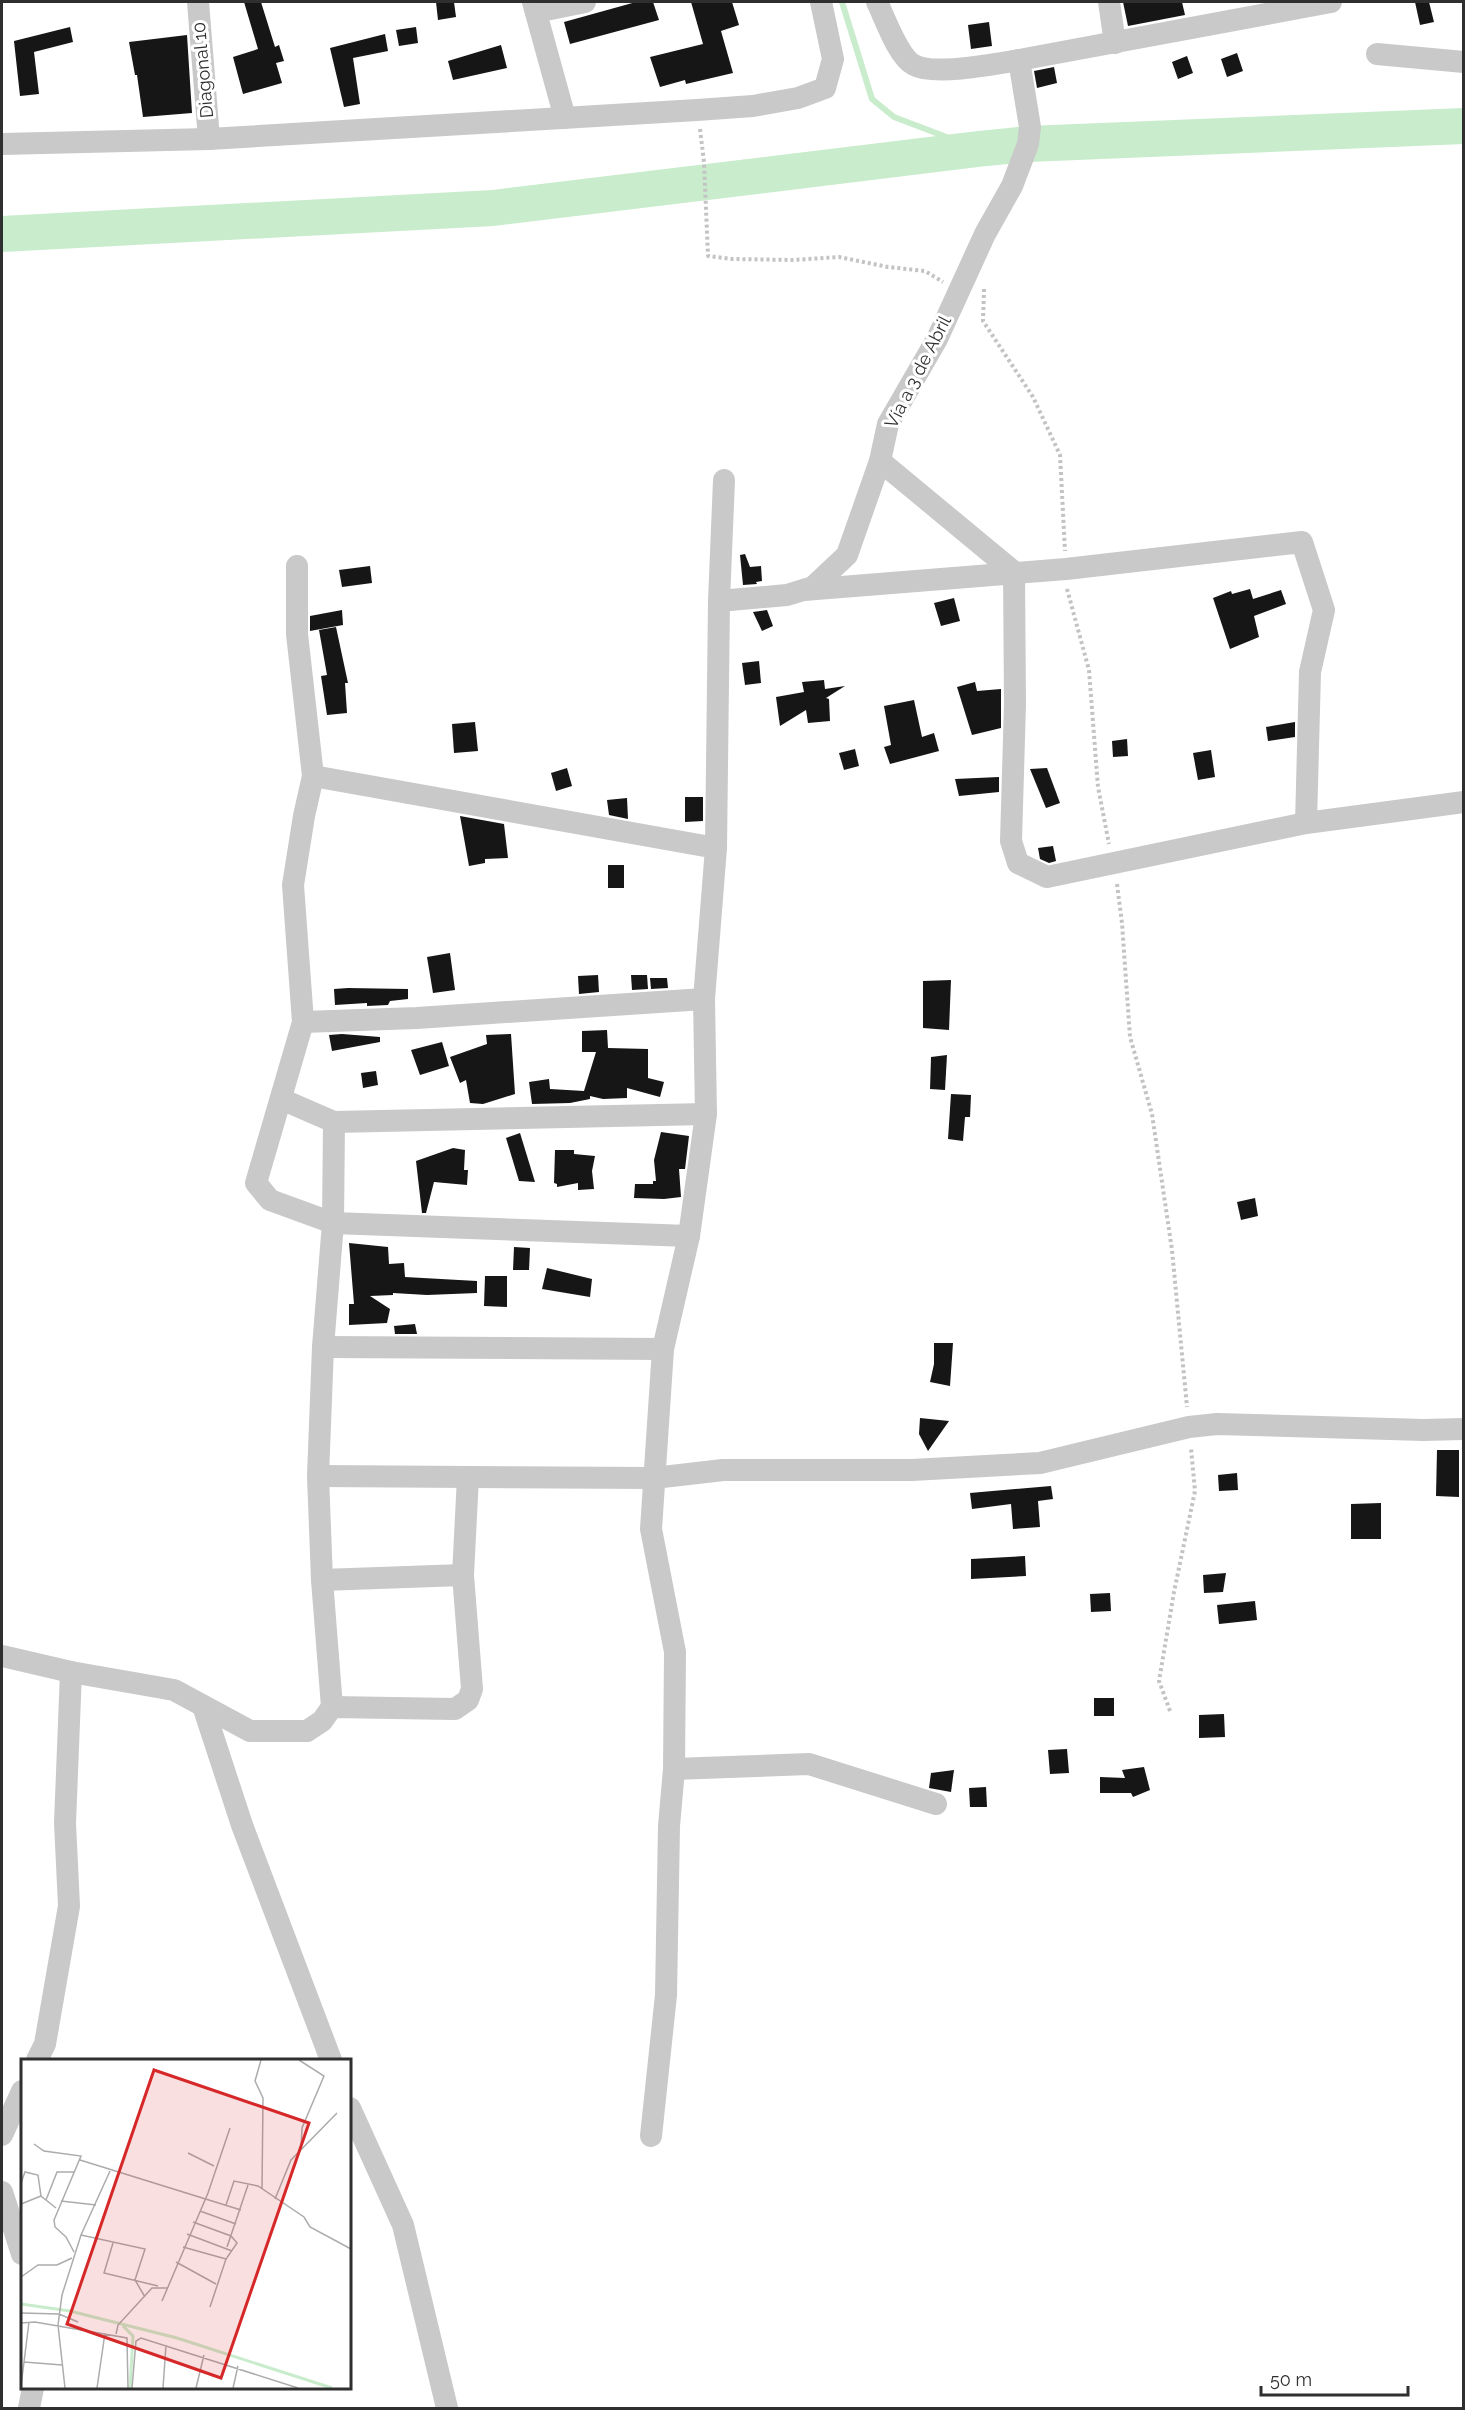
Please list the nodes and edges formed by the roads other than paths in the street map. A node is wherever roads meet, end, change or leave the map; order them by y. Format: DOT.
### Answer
graph roads {
  1 [pos="198,2"];
  2 [pos="585,2"];
  3 [pos="822,2"];
  4 [pos="877,2"];
  5 [pos="1109,2"];
  6 [pos="1331,2"];
  7 [pos="534,7"];
  8 [pos="1115,43"];
  9 [pos="1377,54"];
  10 [pos="1019,60"];
  11 [pos="1464,62"];
  12 [pos="565,118"];
  13 [pos="208,139"];
  14 [pos="2,144"];
  15 [pos="880,461"];
  16 [pos="724,480"];
  17 [pos="297,566"];
  18 [pos="1014,572"];
  19 [pos="804,590"];
  20 [pos="719,601"];
  21 [pos="313,776"];
  22 [pos="1464,801"];
  23 [pos="1306,823"];
  24 [pos="716,848"];
  25 [pos="704,999"];
  26 [pos="303,1022"];
  27 [pos="281,1099"];
  28 [pos="706,1114"];
  29 [pos="334,1122"];
  30 [pos="333,1223"];
  31 [pos="689,1236"];
  32 [pos="323,1347"];
  33 [pos="663,1349"];
  34 [pos="1464,1429"];
  35 [pos="318,1476"];
  36 [pos="468,1477"];
  37 [pos="654,1478"];
  38 [pos="463,1575"];
  39 [pos="322,1580"];
  40 [pos="2,1656"];
  41 [pos="70,1672"];
  42 [pos="203,1706"];
  43 [pos="332,1707"];
  44 [pos="674,1769"];
  45 [pos="936,1803"];
  46 [pos="38,2059"];
  47 [pos="330,2059"];
  48 [pos="21,2093"];
  49 [pos="351,2110"];
  50 [pos="2,2135"];
  51 [pos="651,2136"];
  52 [pos="2,2192"];
  53 [pos="21,2251"];
  54 [pos="33,2389"];
  55 [pos="29,2409"];
  56 [pos="447,2409"];
  1 -- 13 [label="street, Diagonal 10"];
  2 -- 7 [label="street"];
  3 -- 12 [label="street"];
  4 -- 10 [label="street"];
  5 -- 8 [label="street"];
  6 -- 8 [label="street"];
  7 -- 12 [label="street"];
  8 -- 10 [label="street"];
  9 -- 11 [label="street"];
  10 -- 15 [label="street, Vía a 3 de Abril"];
  12 -- 13 [label="street"];
  13 -- 14 [label="street"];
  15 -- 18 [label="street"];
  15 -- 19 [label="street, Vía a 3 de Abril"];
  16 -- 20 [label="street"];
  17 -- 21 [label="street"];
  18 -- 19 [label="street"];
  18 -- 23 [label="street"];
  18 -- 23 [label="street"];
  19 -- 20 [label="street, Vía a 3 de Abril"];
  20 -- 24 [label="street"];
  21 -- 24 [label="street"];
  21 -- 26 [label="street"];
  22 -- 23 [label="street"];
  24 -- 25 [label="street"];
  25 -- 26 [label="street"];
  25 -- 28 [label="street"];
  26 -- 27 [label="street"];
  27 -- 29 [label="street"];
  27 -- 30 [label="street"];
  28 -- 29 [label="street"];
  28 -- 31 [label="street"];
  29 -- 30 [label="street"];
  30 -- 31 [label="street"];
  30 -- 32 [label="street"];
  31 -- 33 [label="street"];
  32 -- 33 [label="street"];
  32 -- 35 [label="street"];
  33 -- 37 [label="street"];
  34 -- 37 [label="street"];
  35 -- 36 [label="street"];
  35 -- 39 [label="street"];
  36 -- 37 [label="street"];
  36 -- 38 [label="street"];
  37 -- 44 [label="street"];
  38 -- 39 [label="street"];
  38 -- 43 [label="street"];
  39 -- 43 [label="street"];
  40 -- 41 [label="street"];
  41 -- 42 [label="street"];
  41 -- 46 [label="street"];
  42 -- 43 [label="street"];
  42 -- 47 [label="street"];
  44 -- 45 [label="street"];
  44 -- 51 [label="street"];
  48 -- 50 [label="street"];
  49 -- 56 [label="street"];
  52 -- 53 [label="street"];
  54 -- 55 [label="street"];
}
